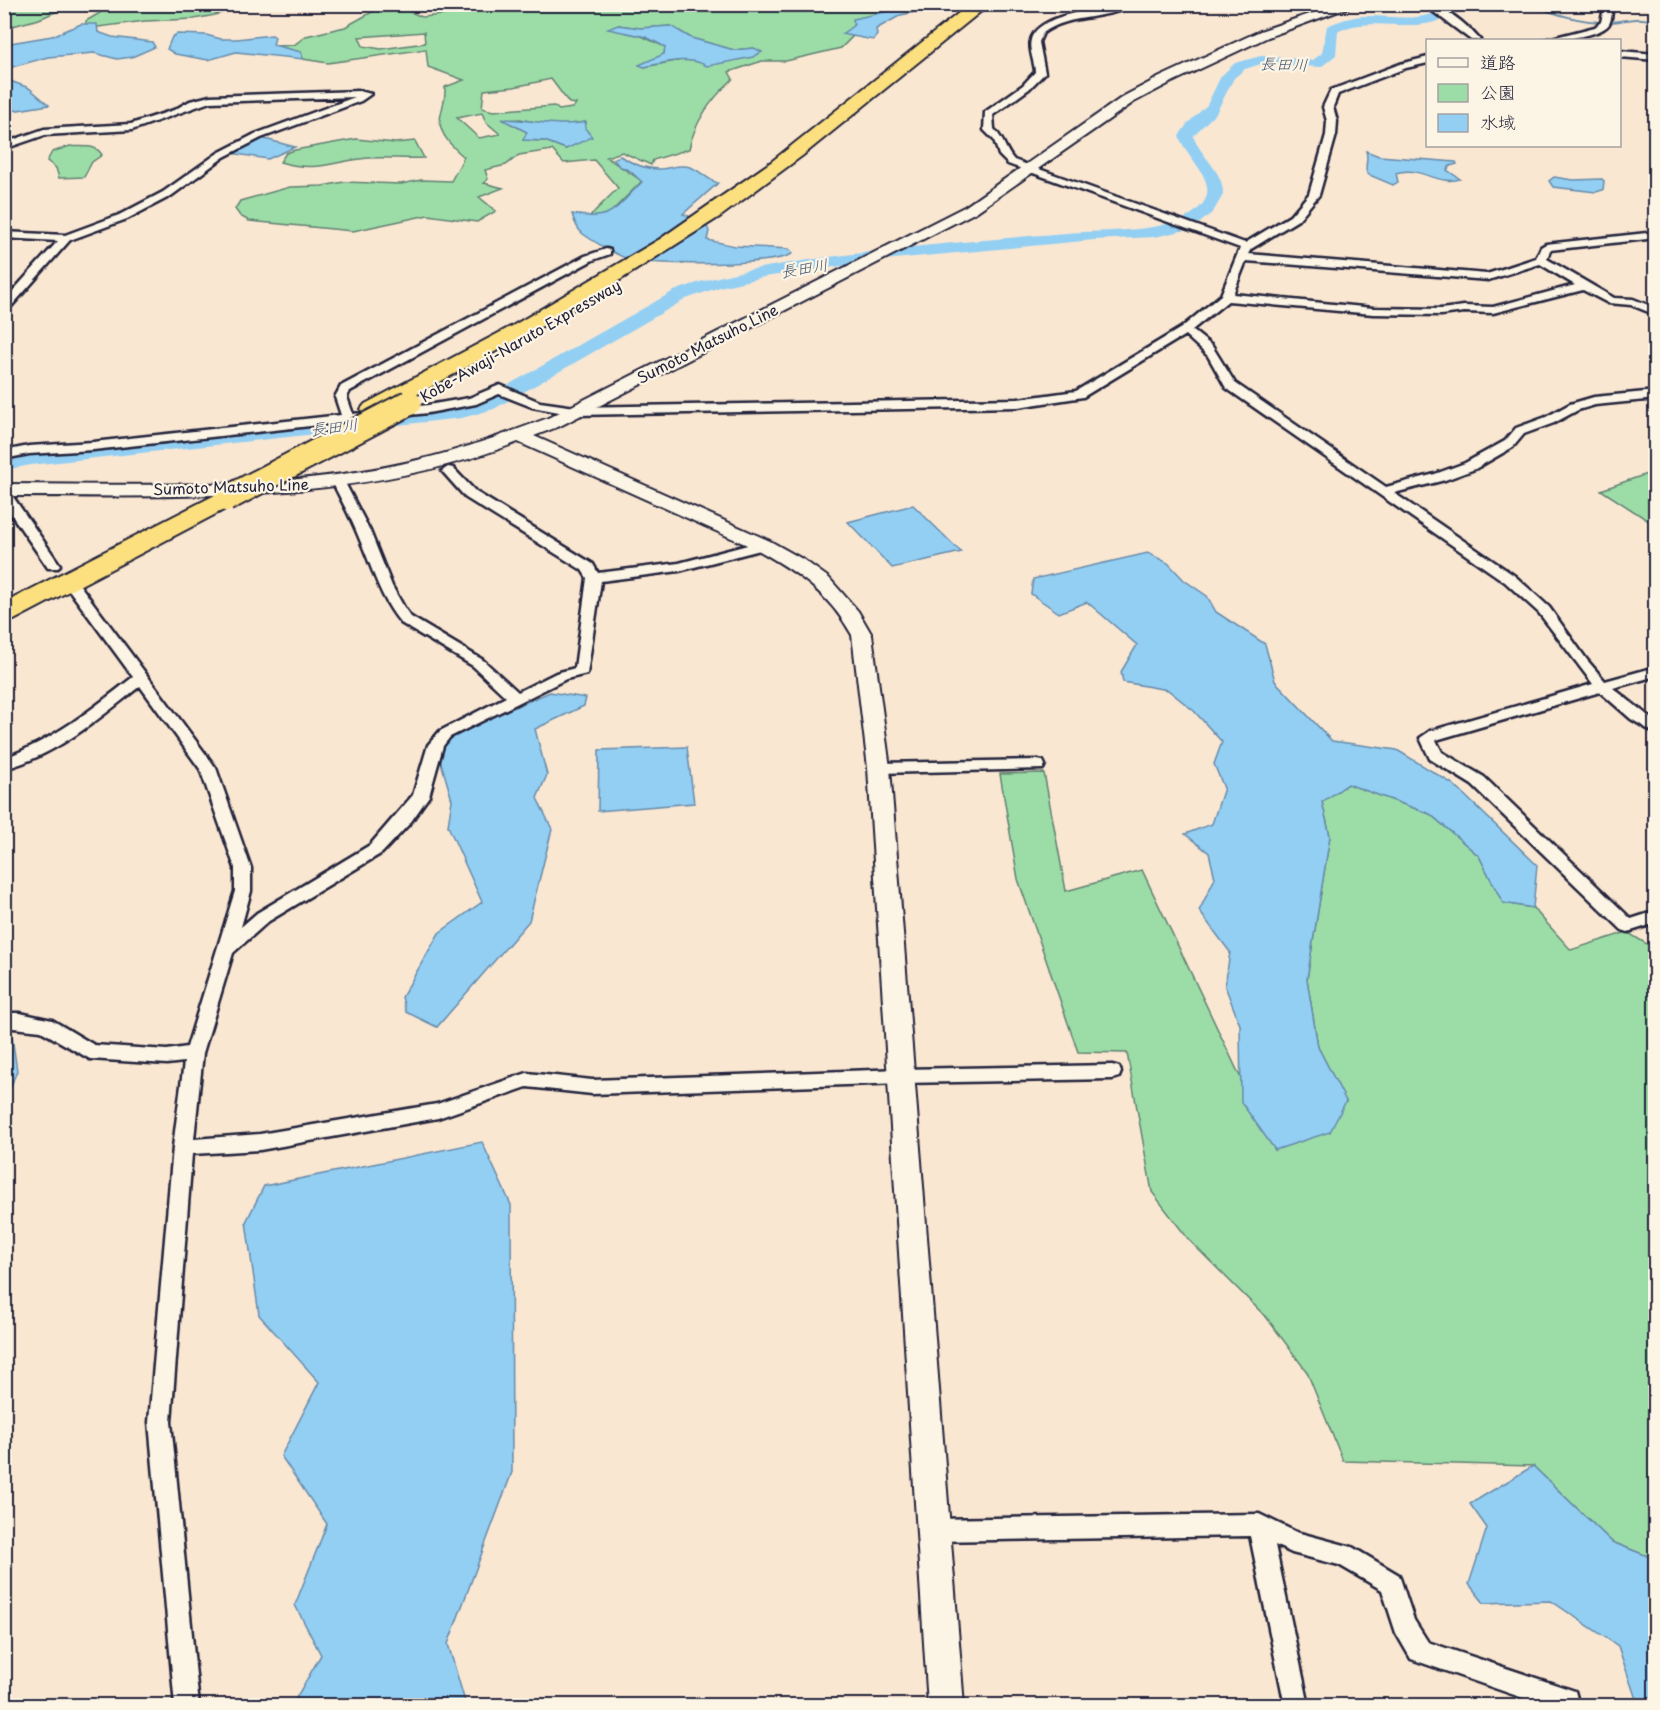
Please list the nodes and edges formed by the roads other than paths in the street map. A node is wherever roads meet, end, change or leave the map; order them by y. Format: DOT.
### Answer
graph roads {
  1 [pos="982,4"];
  2 [pos="996,4"];
  3 [pos="1130,4"];
  4 [pos="1352,4"];
  5 [pos="1427,4"];
  6 [pos="1609,4"];
  7 [pos="1475,39"];
  8 [pos="1553,39"];
  9 [pos="1621,54"];
  10 [pos="1656,57"];
  11 [pos="1426,60"];
  12 [pos="4,146"];
  13 [pos="1030,169"];
  14 [pos="714,218"];
  15 [pos="4,235"];
  16 [pos="1656,235"];
  17 [pos="66,238"];
  18 [pos="606,252"];
  19 [pos="1244,252"];
  20 [pos="1540,260"];
  21 [pos="628,273"];
  22 [pos="1586,286"];
  23 [pos="1226,297"];
  24 [pos="4,308"];
  25 [pos="1656,312"];
  26 [pos="1185,330"];
  27 [pos="1656,395"];
  28 [pos="575,411"];
  29 [pos="348,418"];
  30 [pos="520,437"];
  31 [pos="4,455"];
  32 [pos="448,471"];
  33 [pos="338,481"];
  34 [pos="4,492"];
  35 [pos="1382,492"];
  36 [pos="214,499"];
  37 [pos="763,545"];
  38 [pos="53,565"];
  39 [pos="594,578"];
  40 [pos="74,587"];
  41 [pos="4,599"];
  42 [pos="4,614"];
  43 [pos="1656,671"];
  44 [pos="140,678"];
  45 [pos="1602,686"];
  46 [pos="517,699"];
  47 [pos="1656,729"];
  48 [pos="4,764"];
  49 [pos="1037,765"];
  50 [pos="879,768"];
  51 [pos="1656,917"];
  52 [pos="224,951"];
  53 [pos="4,1020"];
  54 [pos="194,1053"];
  55 [pos="1112,1072"];
  56 [pos="902,1076"];
  57 [pos="183,1147"];
  58 [pos="1259,1526"];
  59 [pos="934,1530"];
  60 [pos="186,1706"];
  61 [pos="946,1706"];
  62 [pos="1297,1706"];
  63 [pos="1567,1706"];
  1 -- 14 [label="highway, Kobe-Awaji-Naruto Expressway"];
  2 -- 14 [label="highway, Kobe-Awaji-Naruto Expressway"];
  3 -- 13 [label="street"];
  4 -- 13 [label="main road, Sumoto Matsuho Line"];
  5 -- 7 [label="street"];
  6 -- 8 [label="street"];
  9 -- 10 [label="street"];
  11 -- 19 [label="street"];
  12 -- 17 [label="street"];
  13 -- 19 [label="street"];
  13 -- 28 [label="main road, Sumoto Matsuho Line"];
  14 -- 21 [label="highway, Kobe-Awaji-Naruto Expressway"];
  15 -- 17 [label="street"];
  16 -- 20 [label="street"];
  17 -- 24 [label="street"];
  18 -- 29 [label="street"];
  19 -- 20 [label="street"];
  19 -- 23 [label="street"];
  20 -- 22 [label="street"];
  21 -- 36 [label="highway, Kobe-Awaji-Naruto Expressway"];
  21 -- 36 [label="highway, Kobe-Awaji-Naruto Expressway, bridge"];
  22 -- 23 [label="street"];
  22 -- 25 [label="street"];
  23 -- 26 [label="street"];
  26 -- 28 [label="street"];
  26 -- 35 [label="street"];
  27 -- 35 [label="street"];
  28 -- 29 [label="street"];
  28 -- 30 [label="main road, Sumoto Matsuho Line"];
  29 -- 31 [label="street"];
  30 -- 33 [label="main road, Sumoto Matsuho Line"];
  30 -- 37 [label="main road"];
  32 -- 39 [label="street"];
  33 -- 34 [label="main road, Sumoto Matsuho Line"];
  33 -- 46 [label="street"];
  34 -- 38 [label="street"];
  35 -- 45 [label="street"];
  36 -- 41 [label="highway, Kobe-Awaji-Naruto Expressway"];
  36 -- 42 [label="highway, Kobe-Awaji-Naruto Expressway"];
  37 -- 39 [label="street"];
  37 -- 50 [label="main road"];
  39 -- 46 [label="street"];
  40 -- 44 [label="street"];
  43 -- 45 [label="street"];
  44 -- 48 [label="street"];
  44 -- 52 [label="street"];
  45 -- 47 [label="street"];
  45 -- 51 [label="street"];
  46 -- 52 [label="street"];
  49 -- 50 [label="street"];
  50 -- 56 [label="main road"];
  52 -- 54 [label="street"];
  53 -- 54 [label="street"];
  54 -- 57 [label="street"];
  55 -- 56 [label="street"];
  56 -- 57 [label="street"];
  56 -- 59 [label="main road"];
  57 -- 60 [label="street"];
  58 -- 59 [label="street"];
  58 -- 62 [label="street"];
  58 -- 63 [label="street"];
  59 -- 61 [label="main road"];
}
